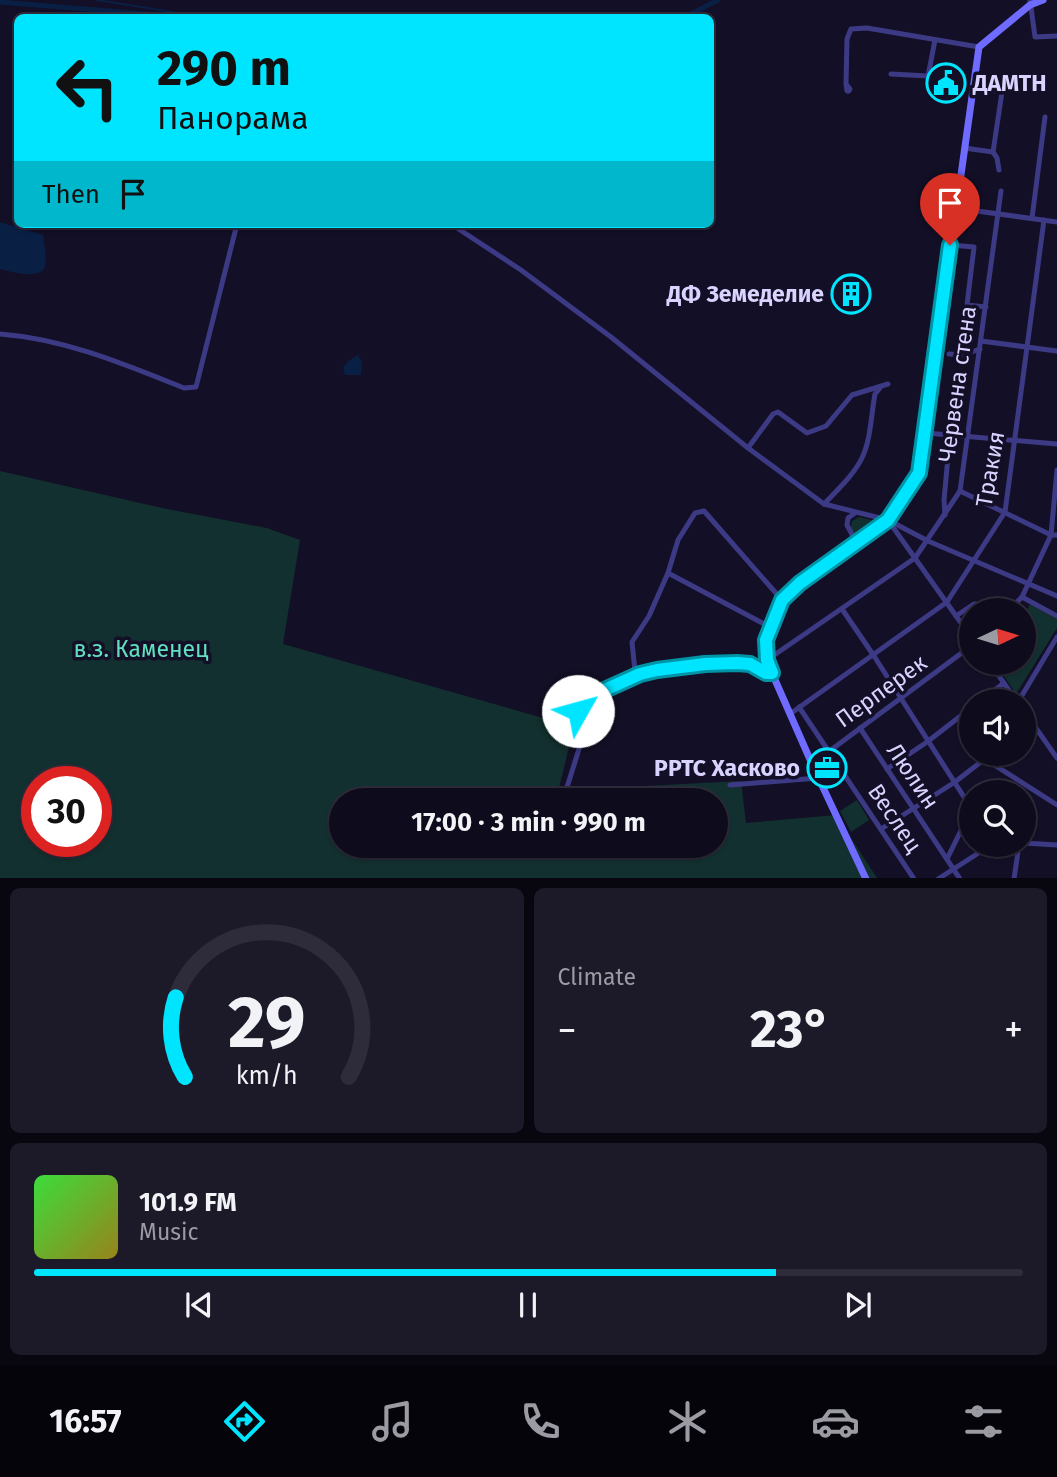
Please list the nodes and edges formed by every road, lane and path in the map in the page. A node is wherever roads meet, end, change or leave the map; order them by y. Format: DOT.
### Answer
graph roads {
  1 [pos="1043,0"];
  2 [pos="1030,3"];
  3 [pos="1057,36"];
  4 [pos="935,40"];
  5 [pos="979,47"];
  6 [pos="891,74"];
  7 [pos="846,84"];
  8 [pos="973,87"];
  9 [pos="1045,117"];
  10 [pos="964,148"];
  11 [pos="993,152"];
  12 [pos="999,170"];
  13 [pos="1000,191"];
  14 [pos="955,208"];
  15 [pos="998,213"];
  16 [pos="1032,218"];
  17 [pos="1044,220"];
  18 [pos="1057,222"];
  19 [pos="236,228"];
  20 [pos="457,228"];
  21 [pos="950,245"];
  22 [pos="986,307"];
  23 [pos="0,334"];
  24 [pos="981,341"];
  25 [pos="1027,347"];
  26 [pos="980,349"];
  27 [pos="1057,351"];
  28 [pos="949,354"];
  29 [pos="888,384"];
  30 [pos="880,388"];
  31 [pos="926,432"];
  32 [pos="950,435"];
  33 [pos="968,436"];
  34 [pos="1013,441"];
  35 [pos="1057,444"];
  36 [pos="748,448"];
  37 [pos="1057,470"];
  38 [pos="960,491"];
  39 [pos="824,505"];
  40 [pos="1005,512"];
  41 [pos="855,513"];
  42 [pos="945,515"];
  43 [pos="888,520"];
  44 [pos="1054,535"];
  45 [pos="928,541"];
  46 [pos="857,544"];
  47 [pos="915,558"];
  48 [pos="974,561"];
  49 [pos="668,573"];
  50 [pos="1029,584"];
  51 [pos="1057,596"];
  52 [pos="1022,597"];
  53 [pos="782,600"];
  54 [pos="947,602"];
  55 [pos="842,609"];
  56 [pos="957,616"];
  57 [pos="1057,616"];
  58 [pos="959,619"];
  59 [pos="770,627"];
  60 [pos="1057,637"];
  61 [pos="1049,651"];
  62 [pos="959,655"];
  63 [pos="874,656"];
  64 [pos="1057,656"];
  65 [pos="767,660"];
  66 [pos="772,673"];
  67 [pos="640,674"];
  68 [pos="999,676"];
  69 [pos="1004,683"];
  70 [pos="996,689"];
  71 [pos="1008,689"];
  72 [pos="1026,689"];
  73 [pos="901,699"];
  74 [pos="799,707"];
  75 [pos="790,714"];
  76 [pos="959,717"];
  77 [pos="860,728"];
  78 [pos="1036,728"];
  79 [pos="927,742"];
  80 [pos="829,751"];
  81 [pos="1056,753"];
  82 [pos="812,764"];
  83 [pos="976,766"];
  84 [pos="996,766"];
  85 [pos="887,769"];
  86 [pos="818,778"];
  87 [pos="955,782"];
  88 [pos="730,785"];
  89 [pos="568,788"];
  90 [pos="959,789"];
  91 [pos="1057,806"];
  92 [pos="913,808"];
  93 [pos="881,829"];
  94 [pos="959,834"];
  95 [pos="1036,844"];
  96 [pos="1057,845"];
  97 [pos="971,857"];
  98 [pos="1019,857"];
  99 [pos="947,859"];
  100 [pos="953,868"];
  101 [pos="866,878"];
  102 [pos="914,878"];
  103 [pos="937,878"];
  104 [pos="960,878"];
  105 [pos="1014,878"];
  1 -- 2 [label="street"];
  2 -- 3 [label="street"];
  2 -- 5 [label="street"];
  4 -- 5 [label="street"];
  4 -- 6 [label="street"];
  4 -- 7 [label="street"];
  5 -- 8 [label="street"];
  8 -- 10 [label="street"];
  8 -- 11 [label="street"];
  9 -- 16 [label="street"];
  10 -- 11 [label="street"];
  10 -- 14 [label="street"];
  11 -- 12 [label="street"];
  13 -- 15 [label="street, Червена стена"];
  14 -- 15 [label="street"];
  14 -- 21 [label="street"];
  15 -- 16 [label="street"];
  15 -- 22 [label="street, Червена стена"];
  16 -- 17 [label="street"];
  17 -- 18 [label="street"];
  17 -- 25 [label="street, Тракия"];
  19 -- 23 [label="street"];
  20 -- 36 [label="street"];
  21 -- 22 [label="street"];
  21 -- 31 [label="street"];
  22 -- 24 [label="street, Червена стена"];
  24 -- 25 [label="street"];
  24 -- 26 [label="street, Червена стена"];
  25 -- 27 [label="street"];
  25 -- 34 [label="street, Тракия"];
  26 -- 28 [label="street"];
  26 -- 33 [label="street, Червена стена"];
  29 -- 30 [label="street"];
  30 -- 36 [label="street"];
  30 -- 39 [label="street"];
  31 -- 32 [label="street"];
  31 -- 43 [label="street"];
  32 -- 33 [label="street"];
  32 -- 42 [label="street"];
  33 -- 34 [label="street"];
  33 -- 38 [label="street, Червена стена"];
  34 -- 35 [label="street"];
  34 -- 40 [label="street, Тракия"];
  36 -- 39 [label="street"];
  37 -- 44 [label="street"];
  38 -- 40 [label="street"];
  38 -- 42 [label="street, Червена стена"];
  39 -- 41 [label="street"];
  40 -- 44 [label="street"];
  40 -- 48 [label="street, Тракия"];
  41 -- 43 [label="street"];
  41 -- 46 [label="street"];
  42 -- 45 [label="street, Червена стена"];
  43 -- 45 [label="street"];
  43 -- 46 [label="street"];
  43 -- 47 [label="street"];
  44 -- 50 [label="street"];
  45 -- 47 [label="street, Червена стена"];
  45 -- 48 [label="street"];
  46 -- 53 [label="street"];
  47 -- 54 [label="street"];
  47 -- 55 [label="street, Червена стена"];
  48 -- 50 [label="street"];
  48 -- 54 [label="street, Тракия"];
  49 -- 53 [label="street"];
  49 -- 59 [label="street"];
  49 -- 67 [label="street"];
  50 -- 51 [label="street"];
  50 -- 52 [label="street"];
  52 -- 56 [label="street"];
  52 -- 57 [label="street"];
  53 -- 59 [label="street"];
  54 -- 56 [label="street"];
  54 -- 63 [label="street, Тракия"];
  55 -- 63 [label="street"];
  55 -- 65 [label="street, Червена стена"];
  56 -- 58 [label="street"];
  59 -- 65 [label="street"];
  60 -- 61 [label="street"];
  61 -- 64 [label="street"];
  61 -- 72 [label="street"];
  62 -- 73 [label="street, Перперек"];
  63 -- 73 [label="street"];
  63 -- 74 [label="street, Тракия"];
  65 -- 66 [label="street"];
  66 -- 67 [label="street"];
  66 -- 75 [label="street"];
  67 -- 89 [label="street"];
  68 -- 69 [label="street"];
  69 -- 70 [label="street"];
  69 -- 71 [label="street"];
  73 -- 77 [label="street, Перперек"];
  73 -- 79 [label="street"];
  74 -- 75 [label="street, Тракия"];
  74 -- 80 [label="street, Веслец"];
  75 -- 82 [label="street"];
  76 -- 79 [label="street"];
  77 -- 80 [label="street, Перперек"];
  77 -- 85 [label="street, Люлин"];
  78 -- 81 [label="street"];
  79 -- 85 [label="street"];
  79 -- 87 [label="street"];
  80 -- 82 [label="street, Перперек"];
  80 -- 93 [label="street, Веслец"];
  82 -- 86 [label="street"];
  83 -- 87 [label="street"];
  84 -- 91 [label="street"];
  85 -- 92 [label="street, Люлин"];
  86 -- 88 [label="street"];
  86 -- 101 [label="street"];
  87 -- 90 [label="street"];
  87 -- 92 [label="street"];
  92 -- 93 [label="street"];
  92 -- 99 [label="street, Люлин"];
  93 -- 102 [label="street, Веслец"];
  94 -- 99 [label="street"];
  95 -- 96 [label="street"];
  97 -- 100 [label="street"];
  98 -- 105 [label="street"];
  99 -- 100 [label="street, Люлин"];
  100 -- 103 [label="street"];
  100 -- 104 [label="street, Люлин"];
}
